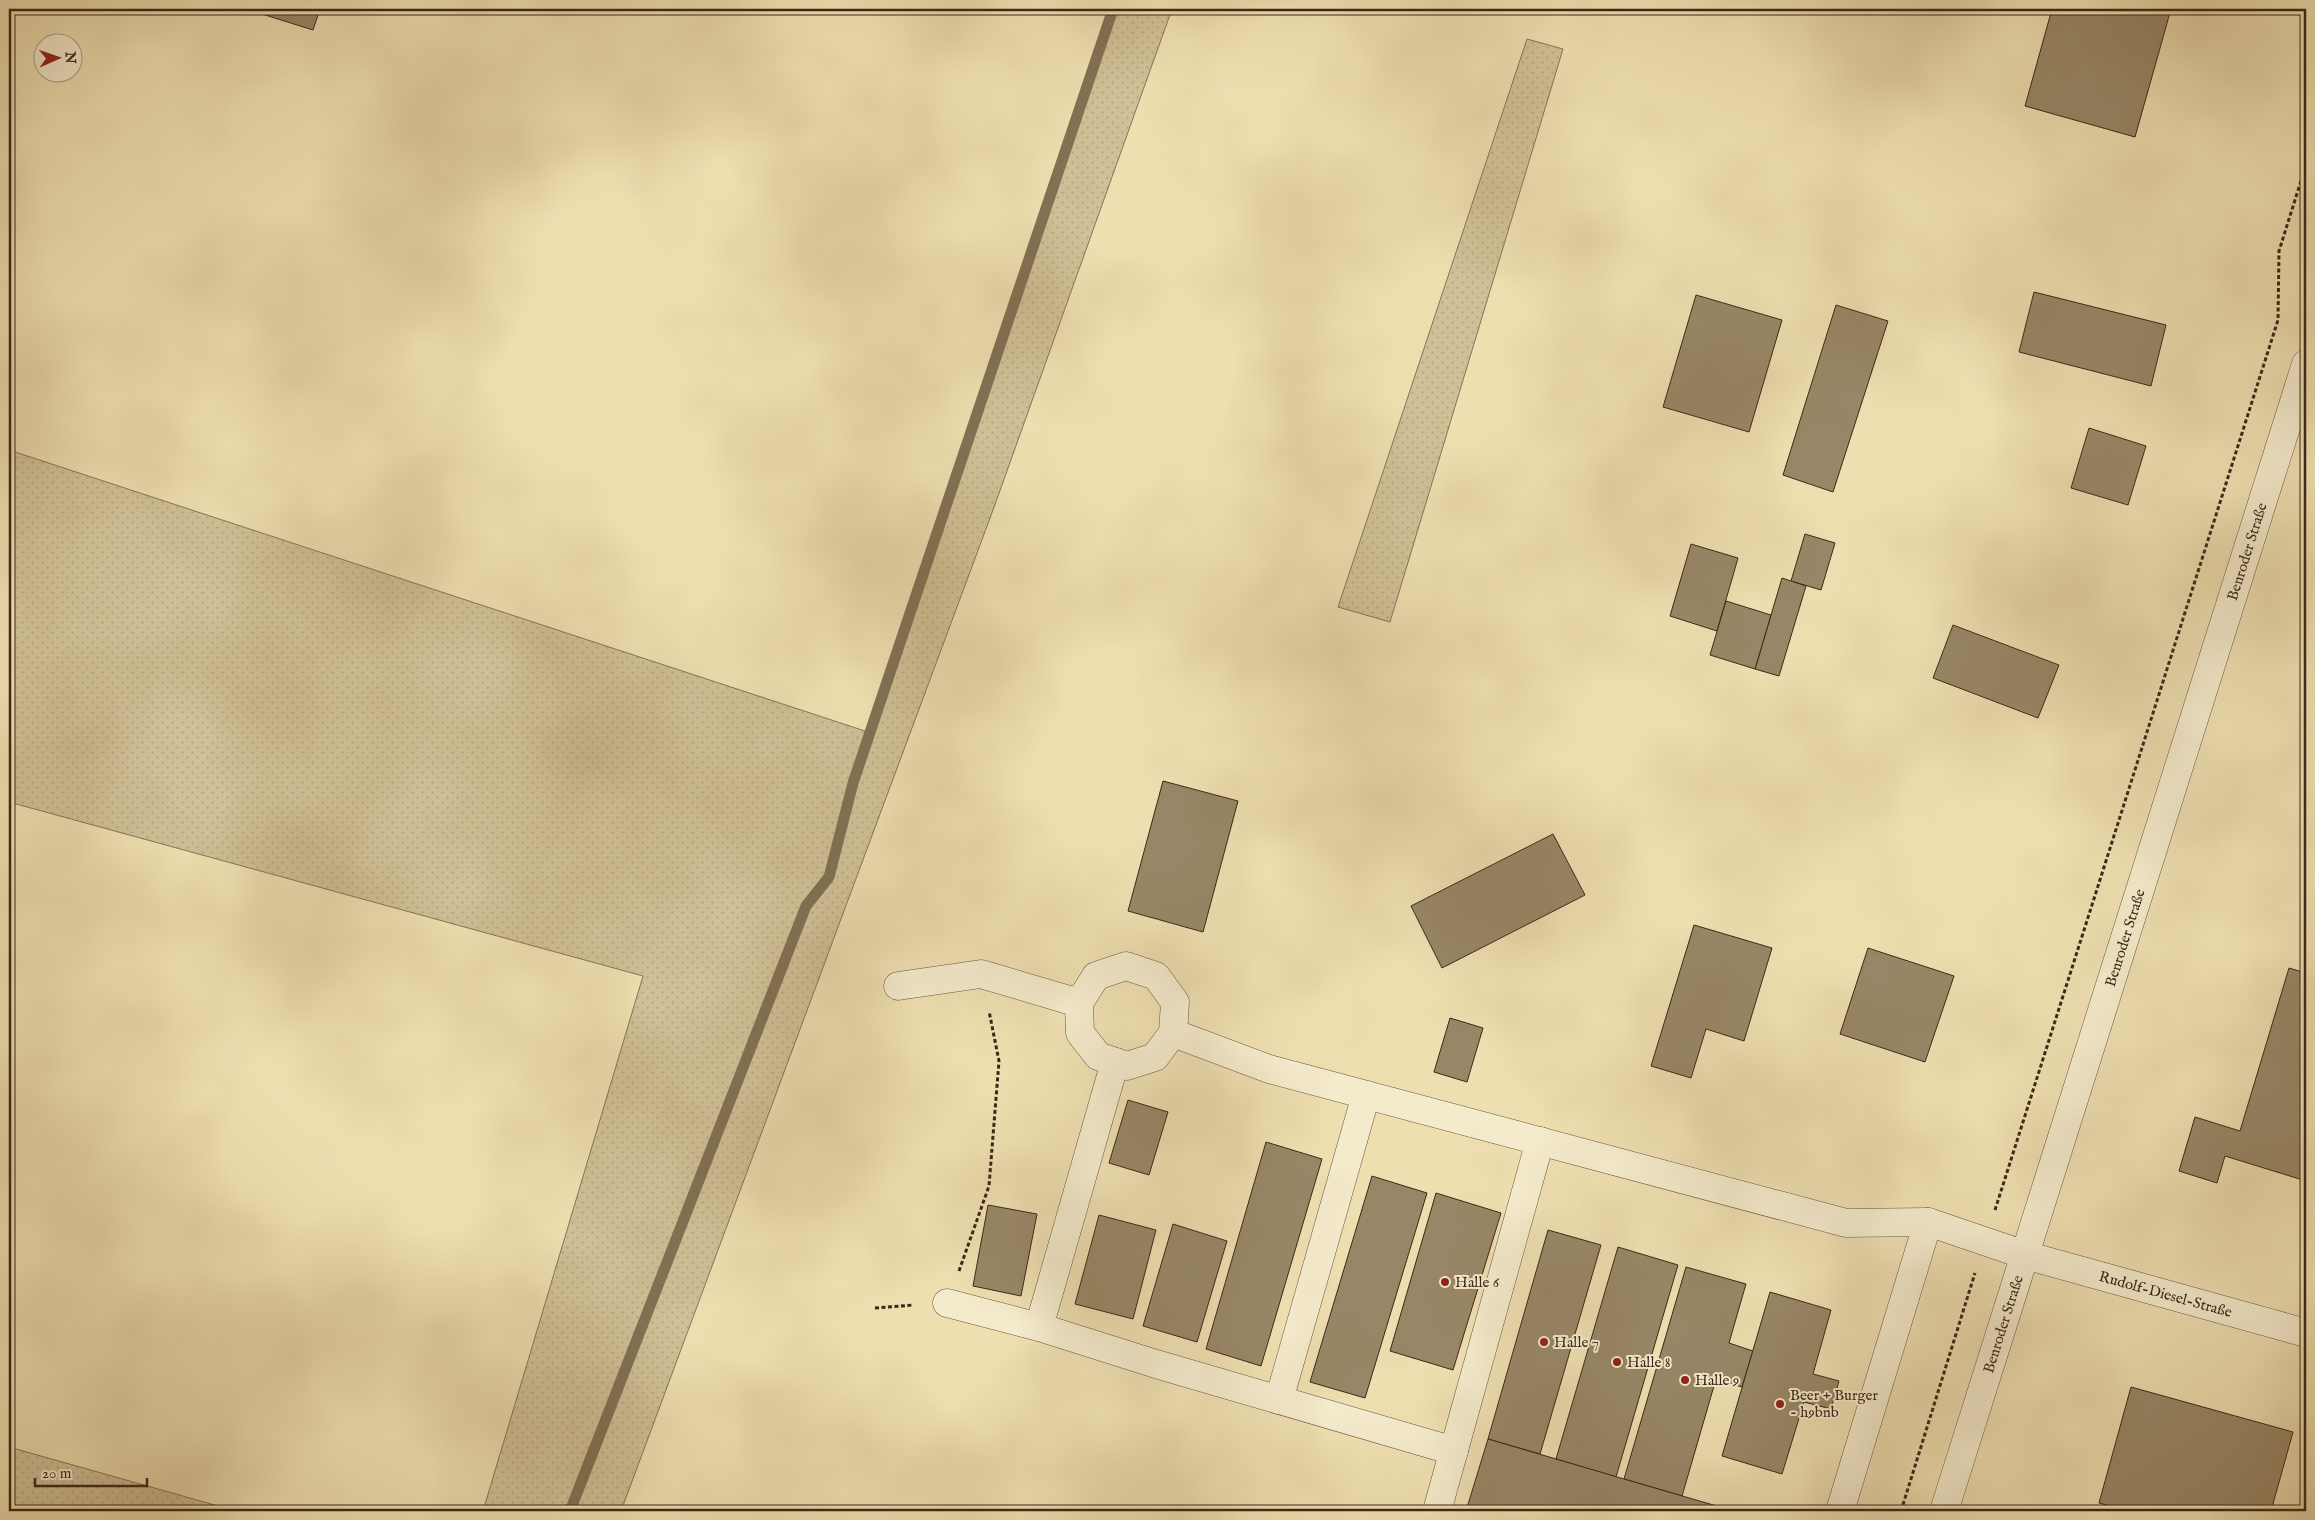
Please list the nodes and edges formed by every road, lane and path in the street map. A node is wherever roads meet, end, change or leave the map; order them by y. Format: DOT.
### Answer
graph roads {
  1 [pos="2306,165"];
  2 [pos="2306,364"];
  3 [pos="981,974"];
  4 [pos="898,986"];
  5 [pos="1079,1003"];
  6 [pos="1173,1034"];
  7 [pos="1115,1062"];
  8 [pos="1366,1095"];
  9 [pos="1540,1141"];
  10 [pos="1928,1222"];
  11 [pos="1984,1242"];
  12 [pos="2025,1256"];
  13 [pos="947,1303"];
  14 [pos="875,1308"];
  15 [pos="1039,1327"];
  16 [pos="2306,1333"];
  17 [pos="1279,1400"];
  18 [pos="1454,1451"];
  19 [pos="1437,1511"];
  20 [pos="1840,1511"];
  21 [pos="1901,1511"];
  22 [pos="1944,1511"];
  1 -- 11 [label="path"];
  2 -- 12 [label="street, Benroder Straße"];
  3 -- 4 [label="street"];
  3 -- 5 [label="street"];
  3 -- 13 [label="path"];
  5 -- 6 [label="street"];
  5 -- 7 [label="street"];
  6 -- 7 [label="street"];
  6 -- 8 [label="street, Rudolf-Diesel-Straße"];
  7 -- 15 [label="street"];
  8 -- 9 [label="street, Rudolf-Diesel-Straße"];
  8 -- 17 [label="street"];
  9 -- 10 [label="street, Rudolf-Diesel-Straße"];
  9 -- 18 [label="street"];
  10 -- 11 [label="street, Rudolf-Diesel-Straße"];
  10 -- 20 [label="street"];
  11 -- 12 [label="street, Rudolf-Diesel-Straße"];
  11 -- 21 [label="path"];
  12 -- 16 [label="street, Rudolf-Diesel-Straße"];
  12 -- 22 [label="street, Benroder Straße"];
  13 -- 14 [label="path"];
  13 -- 15 [label="street"];
  15 -- 17 [label="street"];
  17 -- 18 [label="street"];
  18 -- 19 [label="street"];
}
